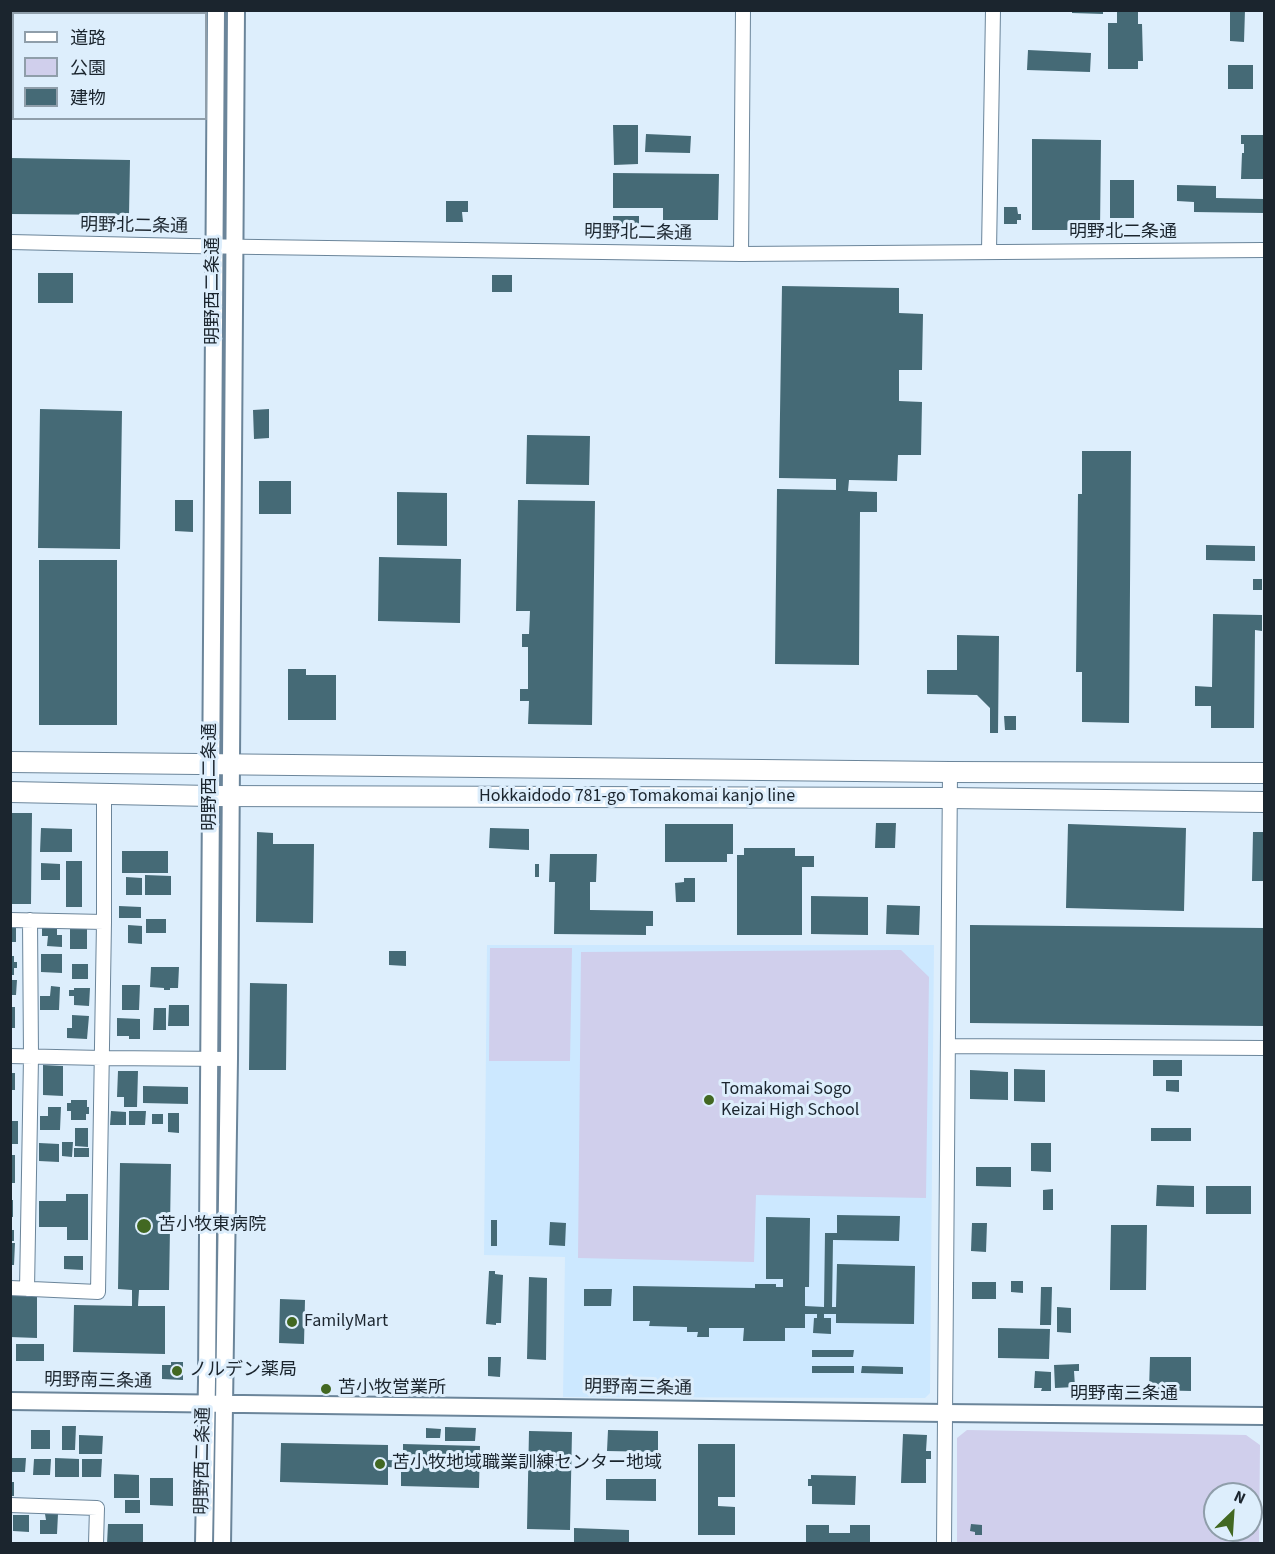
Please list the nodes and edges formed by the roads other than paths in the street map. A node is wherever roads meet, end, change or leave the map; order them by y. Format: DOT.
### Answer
graph roads {
  1 [pos="216,10"];
  2 [pos="236,10"];
  3 [pos="743,10"];
  4 [pos="993,10"];
  5 [pos="10,242"];
  6 [pos="214,246"];
  7 [pos="234,246"];
  8 [pos="1264,250"];
  9 [pos="989,251"];
  10 [pos="741,254"];
  11 [pos="10,762"];
  12 [pos="221,765"];
  13 [pos="950,772"];
  14 [pos="1264,772"];
  15 [pos="10,792"];
  16 [pos="104,793"];
  17 [pos="211,796"];
  18 [pos="231,796"];
  19 [pos="949,798"];
  20 [pos="1264,802"];
  21 [pos="10,920"];
  22 [pos="30,920"];
  23 [pos="104,922"];
  24 [pos="948,1046"];
  25 [pos="1264,1048"];
  26 [pos="10,1056"];
  27 [pos="31,1057"];
  28 [pos="102,1058"];
  29 [pos="208,1059"];
  30 [pos="230,1059"];
  31 [pos="10,1288"];
  32 [pos="27,1289"];
  33 [pos="10,1401"];
  34 [pos="206,1403"];
  35 [pos="224,1403"];
  36 [pos="945,1413"];
  37 [pos="1264,1416"];
  38 [pos="10,1505"];
  39 [pos="96,1544"];
  40 [pos="204,1544"];
  41 [pos="222,1544"];
  42 [pos="944,1544"];
  1 -- 6 [label="street, 明野西二条通"];
  2 -- 7 [label="street, 明野西二条通"];
  3 -- 10 [label="street"];
  4 -- 9 [label="street"];
  5 -- 6 [label="street, 明野北二条通"];
  6 -- 7 [label="street, 明野北二条通"];
  6 -- 12 [label="street, 明野西二条通"];
  7 -- 10 [label="street, 明野北二条通"];
  7 -- 12 [label="street, 明野西二条通"];
  8 -- 9 [label="street, 明野北二条通"];
  9 -- 10 [label="street, 明野北二条通"];
  11 -- 12 [label="main road, Hokkaidodo 781-go Tomakomai kanjo line"];
  12 -- 13 [label="main road, Hokkaidodo 781-go Tomakomai kanjo line"];
  12 -- 17 [label="street, 明野西二条通"];
  12 -- 18 [label="street, 明野西二条通"];
  13 -- 14 [label="main road, Hokkaidodo 781-go Tomakomai kanjo line"];
  13 -- 19 [label="street"];
  15 -- 16 [label="main road, Hokkaidodo 781-go Tomakomai kanjo line"];
  16 -- 17 [label="main road, Hokkaidodo 781-go Tomakomai kanjo line"];
  16 -- 23 [label="street"];
  17 -- 18 [label="main road, Hokkaidodo 781-go Tomakomai kanjo line"];
  17 -- 29 [label="street, 明野西二条通"];
  18 -- 19 [label="main road, Hokkaidodo 781-go Tomakomai kanjo line"];
  18 -- 30 [label="street, 明野西二条通"];
  19 -- 20 [label="main road, Hokkaidodo 781-go Tomakomai kanjo line"];
  19 -- 24 [label="street"];
  21 -- 22 [label="street"];
  22 -- 23 [label="street"];
  22 -- 27 [label="street"];
  23 -- 28 [label="street"];
  24 -- 25 [label="street"];
  24 -- 36 [label="street"];
  26 -- 27 [label="street"];
  27 -- 28 [label="street"];
  27 -- 32 [label="street"];
  28 -- 29 [label="street"];
  28 -- 32 [label="street"];
  29 -- 30 [label="street"];
  29 -- 34 [label="street, 明野西二条通"];
  30 -- 35 [label="street, 明野西二条通"];
  31 -- 32 [label="street"];
  33 -- 34 [label="street, 明野南三条通"];
  34 -- 35 [label="street, 明野南三条通"];
  34 -- 40 [label="street, 明野西二条通"];
  35 -- 36 [label="street, 明野南三条通"];
  35 -- 41 [label="street, 明野西二条通"];
  36 -- 37 [label="street, 明野南三条通"];
  36 -- 42 [label="street"];
  38 -- 39 [label="street"];
}
